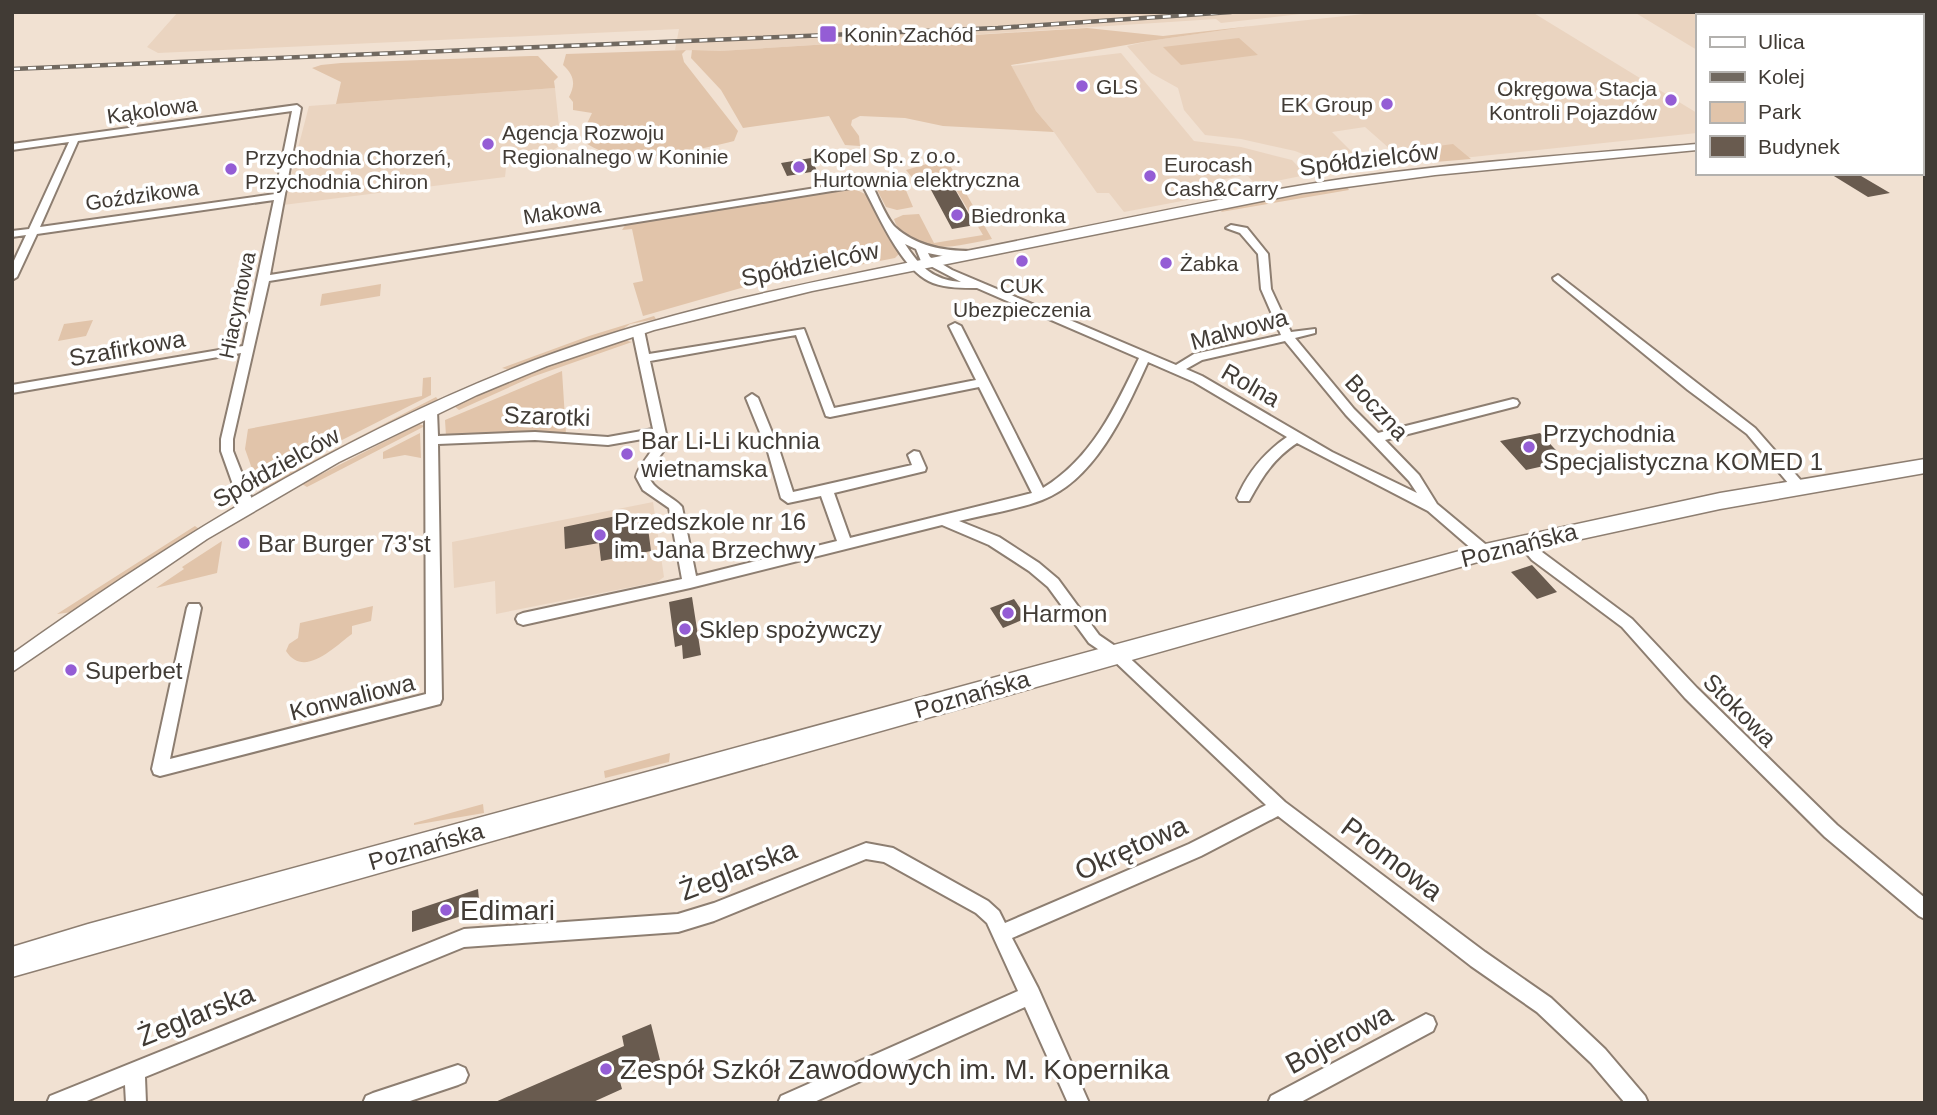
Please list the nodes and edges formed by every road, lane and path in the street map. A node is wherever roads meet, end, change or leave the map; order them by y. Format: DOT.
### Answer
graph roads {
  1 [pos="297,108"];
  2 [pos="75,138"];
  3 [pos="12,147"];
  4 [pos="1696,147"];
  5 [pos="278,197"];
  6 [pos="889,222"];
  7 [pos="1231,228"];
  8 [pos="34,231"];
  9 [pos="12,234"];
  10 [pos="921,248"];
  11 [pos="903,251"];
  12 [pos="976,254"];
  13 [pos="924,264"];
  14 [pos="896,270"];
  15 [pos="12,277"];
  16 [pos="1558,278"];
  17 [pos="264,279"];
  18 [pos="973,282"];
  19 [pos="955,326"];
  20 [pos="638,330"];
  21 [pos="1311,331"];
  22 [pos="1287,336"];
  23 [pos="249,348"];
  24 [pos="1146,355"];
  25 [pos="644,358"];
  26 [pos="1178,369"];
  27 [pos="983,382"];
  28 [pos="12,389"];
  29 [pos="752,398"];
  30 [pos="1513,403"];
  31 [pos="431,411"];
  32 [pos="660,432"];
  33 [pos="1297,437"];
  34 [pos="1376,438"];
  35 [pos="432,440"];
  36 [pos="914,455"];
  37 [pos="1925,466"];
  38 [pos="1799,487"];
  39 [pos="826,490"];
  40 [pos="1040,496"];
  41 [pos="1244,498"];
  42 [pos="248,507"];
  43 [pos="1433,508"];
  44 [pos="943,520"];
  45 [pos="1524,542"];
  46 [pos="845,544"];
  47 [pos="1485,552"];
  48 [pos="690,583"];
  49 [pos="194,608"];
  50 [pos="523,619"];
  51 [pos="1116,654"];
  52 [pos="12,664"];
  53 [pos="1279,807"];
  54 [pos="1925,910"];
  55 [pos="1002,933"];
  56 [pos="16,961"];
  57 [pos="1031,995"];
  58 [pos="1426,1024"];
  59 [pos="135,1070"];
  60 [pos="458,1075"];
  61 [pos="57,1103"];
  62 [pos="136,1103"];
  63 [pos="373,1103"];
  64 [pos="788,1103"];
  65 [pos="1079,1103"];
  66 [pos="1278,1103"];
  67 [pos="1638,1103"];
  1 -- 2 [label="street, Kąkolowa"];
  1 -- 5 [label="street, Hiacyntowa"];
  2 -- 3 [label="street, Kąkolowa"];
  2 -- 8 [label="street"];
  4 -- 12 [label="street, Spółdzielców"];
  5 -- 8 [label="street, Goździkowa"];
  5 -- 17 [label="street, Hiacyntowa"];
  6 -- 10 [label="street"];
  6 -- 11 [label="street"];
  6 -- 17 [label="street, Makowa"];
  7 -- 22 [label="street, Boczna"];
  8 -- 9 [label="street, Goździkowa"];
  8 -- 15 [label="street"];
  10 -- 12 [label="street"];
  10 -- 13 [label="street"];
  11 -- 13 [label="street, Rolna"];
  11 -- 14 [label="street"];
  12 -- 13 [label="street, Spółdzielców"];
  12 -- 18 [label="street"];
  13 -- 14 [label="street, Spółdzielców"];
  13 -- 18 [label="street, Rolna"];
  14 -- 20 [label="street, Spółdzielców"];
  16 -- 38 [label="street"];
  17 -- 23 [label="street, Hiacyntowa"];
  18 -- 24 [label="street, Rolna"];
  19 -- 27 [label="street"];
  20 -- 25 [label="street"];
  20 -- 31 [label="street, Spółdzielców"];
  21 -- 22 [label="street, Malwowa"];
  22 -- 26 [label="street, Malwowa"];
  22 -- 34 [label="street, Boczna"];
  23 -- 28 [label="street, Szafirkowa"];
  23 -- 42 [label="street, Hiacyntowa"];
  24 -- 26 [label="street, Rolna"];
  24 -- 40 [label="street"];
  25 -- 27 [label="street"];
  25 -- 32 [label="street"];
  26 -- 33 [label="street, Rolna"];
  27 -- 40 [label="street"];
  29 -- 39 [label="street"];
  30 -- 34 [label="street"];
  31 -- 35 [label="street, Konwaliowa"];
  31 -- 42 [label="street, Spółdzielców"];
  32 -- 35 [label="street, Szarotki"];
  32 -- 48 [label="street"];
  33 -- 41 [label="street"];
  33 -- 43 [label="street, Rolna"];
  34 -- 43 [label="street, Boczna"];
  35 -- 49 [label="street, Konwaliowa"];
  36 -- 39 [label="street"];
  37 -- 38 [label="main road, Poznańska"];
  38 -- 45 [label="main road, Poznańska"];
  39 -- 46 [label="street"];
  40 -- 44 [label="street"];
  42 -- 52 [label="street, Spółdzielców"];
  43 -- 47 [label="street, Rolna"];
  44 -- 46 [label="street"];
  44 -- 51 [label="street"];
  45 -- 47 [label="main road, Poznańska"];
  45 -- 54 [label="street, Stokowa"];
  46 -- 48 [label="street"];
  47 -- 51 [label="main road, Poznańska"];
  48 -- 50 [label="street"];
  51 -- 53 [label="street, Promowa"];
  51 -- 56 [label="main road, Poznańska"];
  53 -- 55 [label="street, Okrętowa"];
  53 -- 67 [label="street, Promowa"];
  55 -- 57 [label="street, Żeglarska"];
  55 -- 59 [label="street, Żeglarska"];
  57 -- 64 [label="street"];
  57 -- 65 [label="street, Żeglarska"];
  58 -- 66 [label="street, Bojerowa"];
  59 -- 61 [label="street, Żeglarska"];
  59 -- 62 [label="street"];
  60 -- 63 [label="street"];
}
